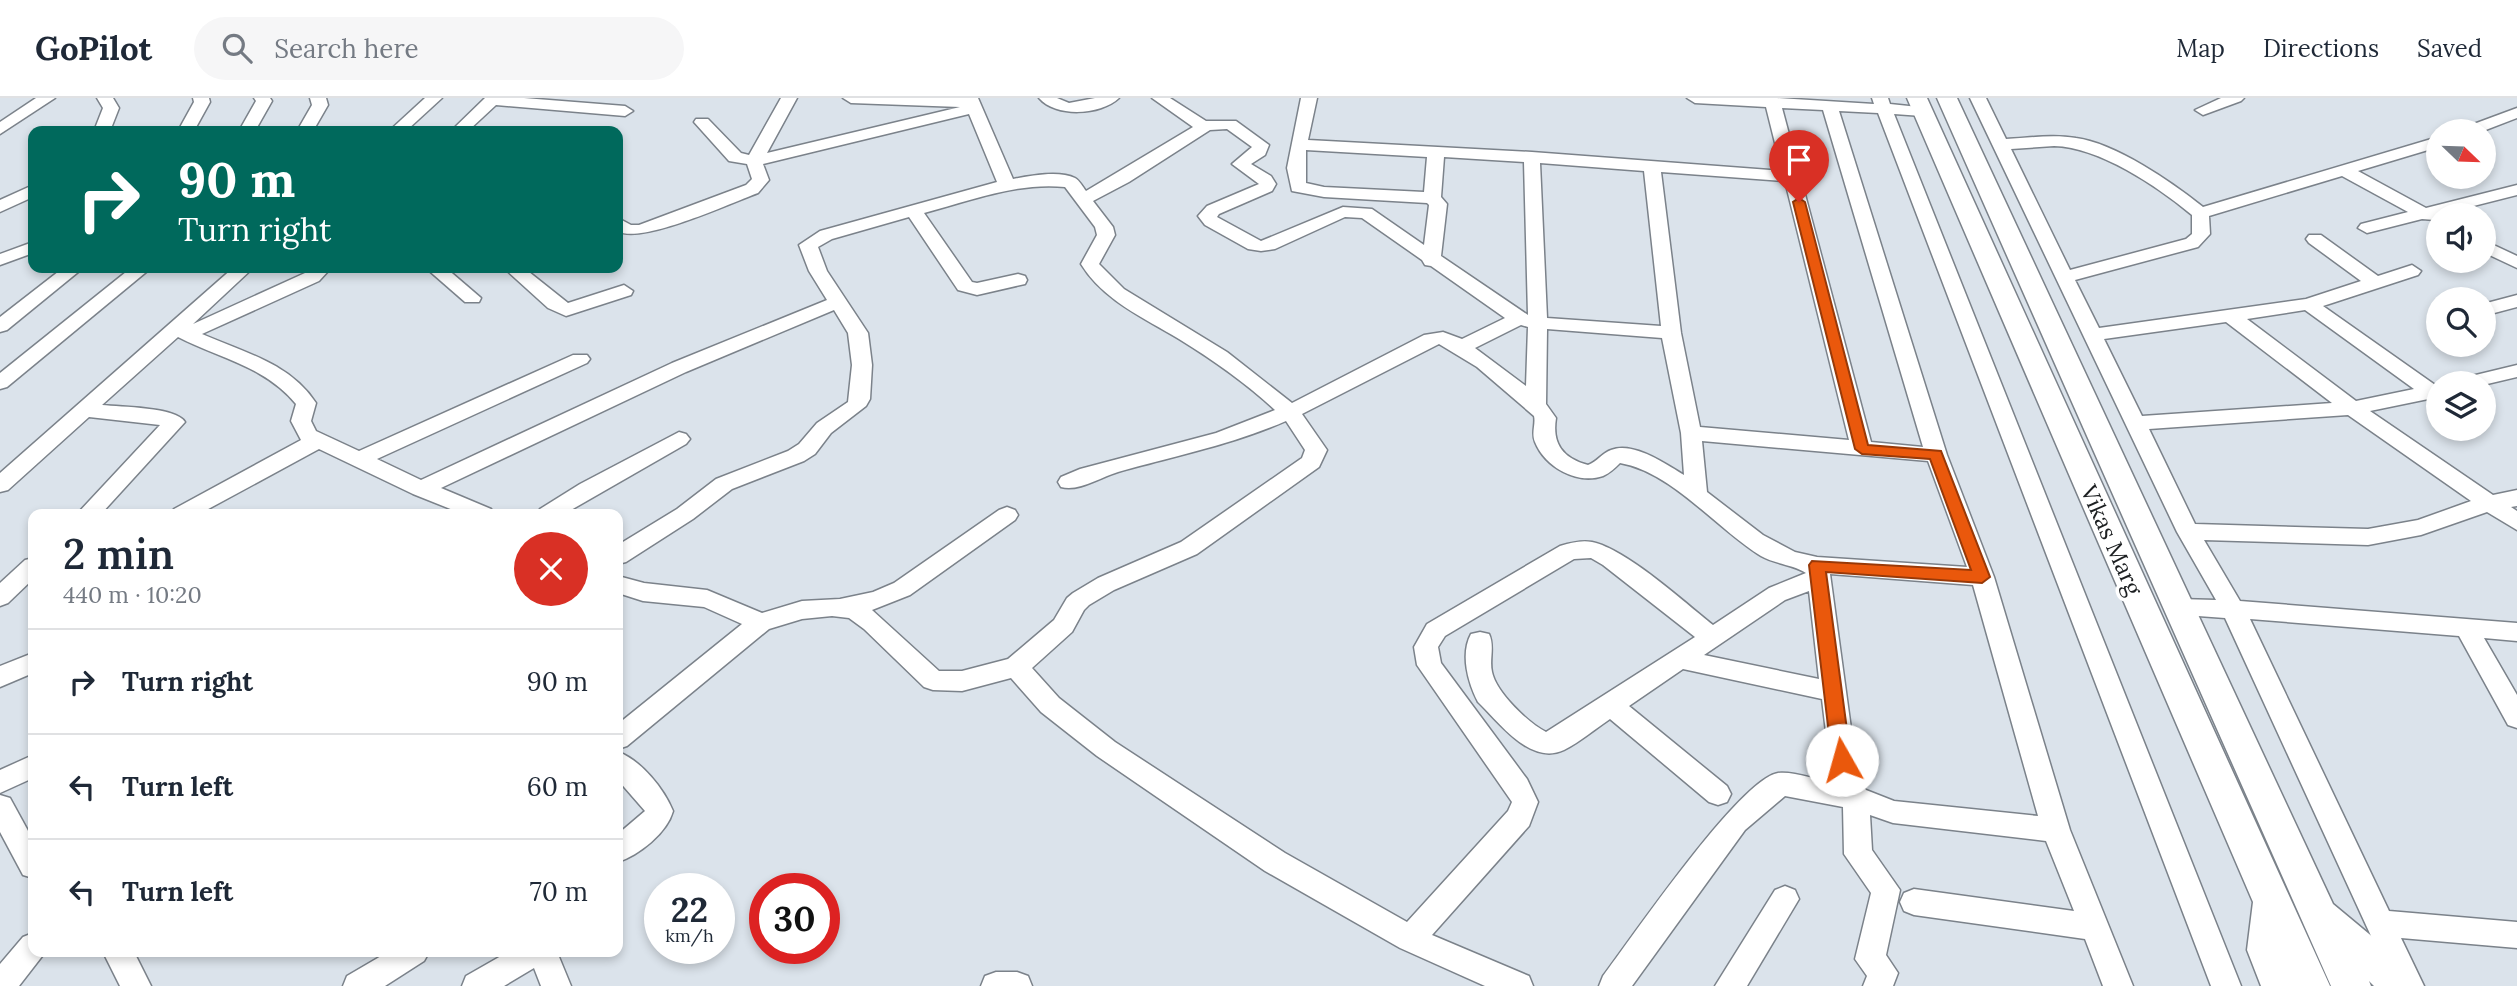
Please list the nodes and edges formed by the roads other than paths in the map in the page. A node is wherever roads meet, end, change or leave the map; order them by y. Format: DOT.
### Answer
graph roads {
  1 [pos="25,98"];
  2 [pos="47,98"];
  3 [pos="105,98"];
  4 [pos="201,98"];
  5 [pos="262,98"];
  6 [pos="318,98"];
  7 [pos="434,98"];
  8 [pos="789,98"];
  9 [pos="851,98"];
  10 [pos="1047,98"];
  11 [pos="1111,98"];
  12 [pos="1160,98"];
  13 [pos="1309,98"];
  14 [pos="1695,98"];
  15 [pos="1978,98"];
  16 [pos="2236,98"];
  17 [pos="493,99"];
  18 [pos="1929,102"];
  19 [pos="972,103"];
  20 [pos="1773,103"];
  21 [pos="1882,103"];
  22 [pos="1177,104"];
  23 [pos="629,105"];
  24 [pos="1830,106"];
  25 [pos="2203,110"];
  26 [pos="2517,113"];
  27 [pos="0,114"];
  28 [pos="2496,121"];
  29 [pos="702,122"];
  30 [pos="104,126"];
  31 [pos="189,126"];
  32 [pos="250,126"];
  33 [pos="307,126"];
  34 [pos="403,126"];
  35 [pos="464,126"];
  36 [pos="612,126"];
  37 [pos="1206,126"];
  38 [pos="0,129"];
  39 [pos="2003,144"];
  40 [pos="1300,145"];
  41 [pos="2426,145"];
  42 [pos="1436,152"];
  43 [pos="1532,157"];
  44 [pos="754,161"];
  45 [pos="1652,166"];
  46 [pos="2343,169"];
  47 [pos="1793,177"];
  48 [pos="1268,184"];
  49 [pos="1007,185"];
  50 [pos="1297,185"];
  51 [pos="2517,190"];
  52 [pos="28,193"];
  53 [pos="1336,193"];
  54 [pos="1432,198"];
  55 [pos="1083,199"];
  56 [pos="2476,203"];
  57 [pos="0,207"];
  58 [pos="913,210"];
  59 [pos="1366,213"];
  60 [pos="2200,214"];
  61 [pos="2426,214"];
  62 [pos="2426,218"];
  63 [pos="623,227"];
  64 [pos="2367,228"];
  65 [pos="2315,239"];
  66 [pos="28,249"];
  67 [pos="2496,252"];
  68 [pos="0,260"];
  69 [pos="1432,261"];
  70 [pos="2517,263"];
  71 [pos="2412,271"];
  72 [pos="68,273"];
  73 [pos="136,273"];
  74 [pos="239,273"];
  75 [pos="316,273"];
  76 [pos="441,273"];
  77 [pos="519,273"];
  78 [pos="2066,276"];
  79 [pos="1018,280"];
  80 [pos="2376,283"];
  81 [pos="624,291"];
  82 [pos="472,298"];
  83 [pos="2517,301"];
  84 [pos="838,302"];
  85 [pos="2309,304"];
  86 [pos="2496,307"];
  87 [pos="2230,315"];
  88 [pos="1529,321"];
  89 [pos="0,326"];
  90 [pos="181,331"];
  91 [pos="1671,333"];
  92 [pos="2092,335"];
  93 [pos="1461,347"];
  94 [pos="580,359"];
  95 [pos="2517,371"];
  96 [pos="2496,376"];
  97 [pos="0,383"];
  98 [pos="2426,385"];
  99 [pos="2426,393"];
  100 [pos="1535,403"];
  101 [pos="2352,408"];
  102 [pos="84,410"];
  103 [pos="1290,413"];
  104 [pos="2135,423"];
  105 [pos="1690,433"];
  106 [pos="679,439"];
  107 [pos="318,440"];
  108 [pos="1862,449"];
  109 [pos="1936,455"];
  110 [pos="359,459"];
  111 [pos="1069,482"];
  112 [pos="0,485"];
  113 [pos="421,489"];
  114 [pos="1696,494"];
  115 [pos="2517,498"];
  116 [pos="2490,503"];
  117 [pos="99,509"];
  118 [pos="191,509"];
  119 [pos="471,509"];
  120 [pos="556,509"];
  121 [pos="1007,515"];
  122 [pos="2517,522"];
  123 [pos="2188,532"];
  124 [pos="623,552"];
  125 [pos="28,571"];
  126 [pos="1818,571"];
  127 [pos="1982,577"];
  128 [pos="623,586"];
  129 [pos="0,597"];
  130 [pos="840,608"];
  131 [pos="2179,608"];
  132 [pos="2233,609"];
  133 [pos="761,622"];
  134 [pos="2465,626"];
  135 [pos="2517,632"];
  136 [pos="1711,636"];
  137 [pos="1480,641"];
  138 [pos="1680,659"];
  139 [pos="28,664"];
  140 [pos="1016,667"];
  141 [pos="0,677"];
  142 [pos="1833,692"];
  143 [pos="1611,705"];
  144 [pos="2517,718"];
  145 [pos="623,735"];
  146 [pos="28,768"];
  147 [pos="623,768"];
  148 [pos="0,782"];
  149 [pos="1718,794"];
  150 [pos="1856,798"];
  151 [pos="0,806"];
  152 [pos="2056,830"];
  153 [pos="623,846"];
  154 [pos="28,852"];
  155 [pos="1785,899"];
  156 [pos="1914,902"];
  157 [pos="2272,902"];
  158 [pos="2316,911"];
  159 [pos="2378,923"];
  160 [pos="2095,927"];
  161 [pos="2517,935"];
  162 [pos="1410,939"];
  163 [pos="28,952"];
  164 [pos="121,957"];
  165 [pos="406,957"];
  166 [pos="527,957"];
  167 [pos="544,957"];
  168 [pos="0,986"];
  169 [pos="136,986"];
  170 [pos="358,986"];
  171 [pos="477,986"];
  172 [pos="556,986"];
  173 [pos="996,986"];
  174 [pos="1017,986"];
  175 [pos="1518,986"];
  176 [pos="1614,986"];
  177 [pos="1730,986"];
  178 [pos="1878,986"];
  179 [pos="2119,986"];
  180 [pos="2226,986"];
  181 [pos="2281,986"];
  182 [pos="2310,986"];
  183 [pos="2351,986"];
  184 [pos="2402,986"];
  185 [pos="2409,986"];
  1 -- 27 [label="street"];
  2 -- 38 [label="street"];
  3 -- 30 [label="street"];
  4 -- 31 [label="street"];
  5 -- 32 [label="street"];
  6 -- 33 [label="street"];
  7 -- 34 [label="street"];
  8 -- 44 [label="street"];
  9 -- 19 [label="street"];
  10 -- 11 [label="street"];
  12 -- 22 [label="street"];
  13 -- 40 [label="street"];
  14 -- 20 [label="street"];
  15 -- 39 [label="street"];
  16 -- 25 [label="street"];
  17 -- 23 [label="street"];
  17 -- 35 [label="street"];
  18 -- 21 [label="street"];
  18 -- 131 [label="main road, Vikas Marg"];
  18 -- 157 [label="main road, Vikas Marg"];
  19 -- 44 [label="street"];
  19 -- 49 [label="street"];
  20 -- 24 [label="street"];
  20 -- 47 [label="street"];
  21 -- 24 [label="street"];
  21 -- 180 [label="street"];
  22 -- 37 [label="street"];
  23 -- 36 [label="street"];
  24 -- 109 [label="street"];
  26 -- 28 [label="street"];
  29 -- 44 [label="street"];
  37 -- 48 [label="street"];
  37 -- 55 [label="street"];
  39 -- 60 [label="street"];
  39 -- 78 [label="street"];
  40 -- 42 [label="street"];
  40 -- 50 [label="street"];
  41 -- 46 [label="street"];
  42 -- 43 [label="street"];
  42 -- 54 [label="street"];
  43 -- 45 [label="street"];
  43 -- 88 [label="street"];
  44 -- 63 [label="street"];
  45 -- 47 [label="street"];
  45 -- 91 [label="street"];
  46 -- 60 [label="street"];
  46 -- 61 [label="street"];
  47 -- 108 [label="street"];
  48 -- 50 [label="street"];
  48 -- 59 [label="street"];
  49 -- 55 [label="street"];
  49 -- 58 [label="street"];
  50 -- 53 [label="street"];
  51 -- 56 [label="street"];
  52 -- 57 [label="street"];
  53 -- 54 [label="street"];
  53 -- 59 [label="street"];
  54 -- 69 [label="street"];
  55 -- 103 [label="street"];
  58 -- 79 [label="street"];
  58 -- 84 [label="street"];
  59 -- 69 [label="street"];
  60 -- 78 [label="street"];
  62 -- 64 [label="street"];
  65 -- 80 [label="street"];
  66 -- 68 [label="street"];
  67 -- 70 [label="street"];
  69 -- 88 [label="street"];
  71 -- 80 [label="street"];
  72 -- 89 [label="street"];
  73 -- 97 [label="street"];
  74 -- 90 [label="street"];
  75 -- 90 [label="street"];
  76 -- 82 [label="street"];
  77 -- 81 [label="street"];
  78 -- 92 [label="street"];
  80 -- 85 [label="street"];
  83 -- 86 [label="street"];
  84 -- 113 [label="street"];
  84 -- 124 [label="street"];
  85 -- 87 [label="street"];
  85 -- 98 [label="street"];
  87 -- 92 [label="street"];
  87 -- 101 [label="street"];
  88 -- 91 [label="street"];
  88 -- 93 [label="street"];
  88 -- 100 [label="street"];
  90 -- 102 [label="street"];
  90 -- 107 [label="street"];
  91 -- 105 [label="street"];
  92 -- 104 [label="street"];
  93 -- 100 [label="street"];
  93 -- 103 [label="street"];
  94 -- 110 [label="street"];
  95 -- 96 [label="street"];
  99 -- 101 [label="street"];
  100 -- 114 [label="street"];
  101 -- 104 [label="street"];
  101 -- 116 [label="street"];
  102 -- 112 [label="street"];
  102 -- 117 [label="street"];
  103 -- 111 [label="street"];
  103 -- 140 [label="street"];
  104 -- 123 [label="street"];
  105 -- 108 [label="street"];
  105 -- 114 [label="street"];
  106 -- 120 [label="street"];
  107 -- 110 [label="street"];
  107 -- 118 [label="street"];
  108 -- 109 [label="street"];
  109 -- 127 [label="street"];
  110 -- 113 [label="street"];
  113 -- 119 [label="street"];
  114 -- 126 [label="street"];
  115 -- 116 [label="street"];
  116 -- 122 [label="street"];
  116 -- 123 [label="street"];
  121 -- 130 [label="street"];
  123 -- 132 [label="street"];
  125 -- 129 [label="street"];
  126 -- 127 [label="street"];
  126 -- 136 [label="street"];
  126 -- 142 [label="street"];
  127 -- 152 [label="street"];
  128 -- 133 [label="street"];
  130 -- 133 [label="street"];
  130 -- 140 [label="street"];
  131 -- 132 [label="street"];
  131 -- 158 [label="main road, Vikas Marg"];
  132 -- 134 [label="street"];
  132 -- 159 [label="street"];
  133 -- 145 [label="street"];
  134 -- 135 [label="street"];
  134 -- 144 [label="street"];
  136 -- 138 [label="street"];
  136 -- 162 [label="street"];
  137 -- 143 [label="street"];
  138 -- 142 [label="street"];
  138 -- 143 [label="street"];
  139 -- 141 [label="street"];
  140 -- 162 [label="street"];
  142 -- 150 [label="street"];
  143 -- 149 [label="street"];
  146 -- 148 [label="street"];
  147 -- 153 [label="street"];
  150 -- 152 [label="street"];
  150 -- 176 [label="street"];
  150 -- 178 [label="street"];
  151 -- 154 [label="street"];
  152 -- 160 [label="street"];
  155 -- 177 [label="street"];
  156 -- 160 [label="street"];
  157 -- 181 [label="main road"];
  157 -- 182 [label="main road, Vikas Marg"];
  158 -- 183 [label="main road, Vikas Marg"];
  158 -- 184 [label="main road"];
  159 -- 161 [label="street"];
  159 -- 185 [label="street"];
  160 -- 179 [label="street"];
  162 -- 175 [label="street"];
  163 -- 168 [label="street"];
  164 -- 169 [label="street"];
  165 -- 170 [label="street"];
  166 -- 171 [label="street"];
  167 -- 172 [label="street"];
  173 -- 174 [label="street"];
}
